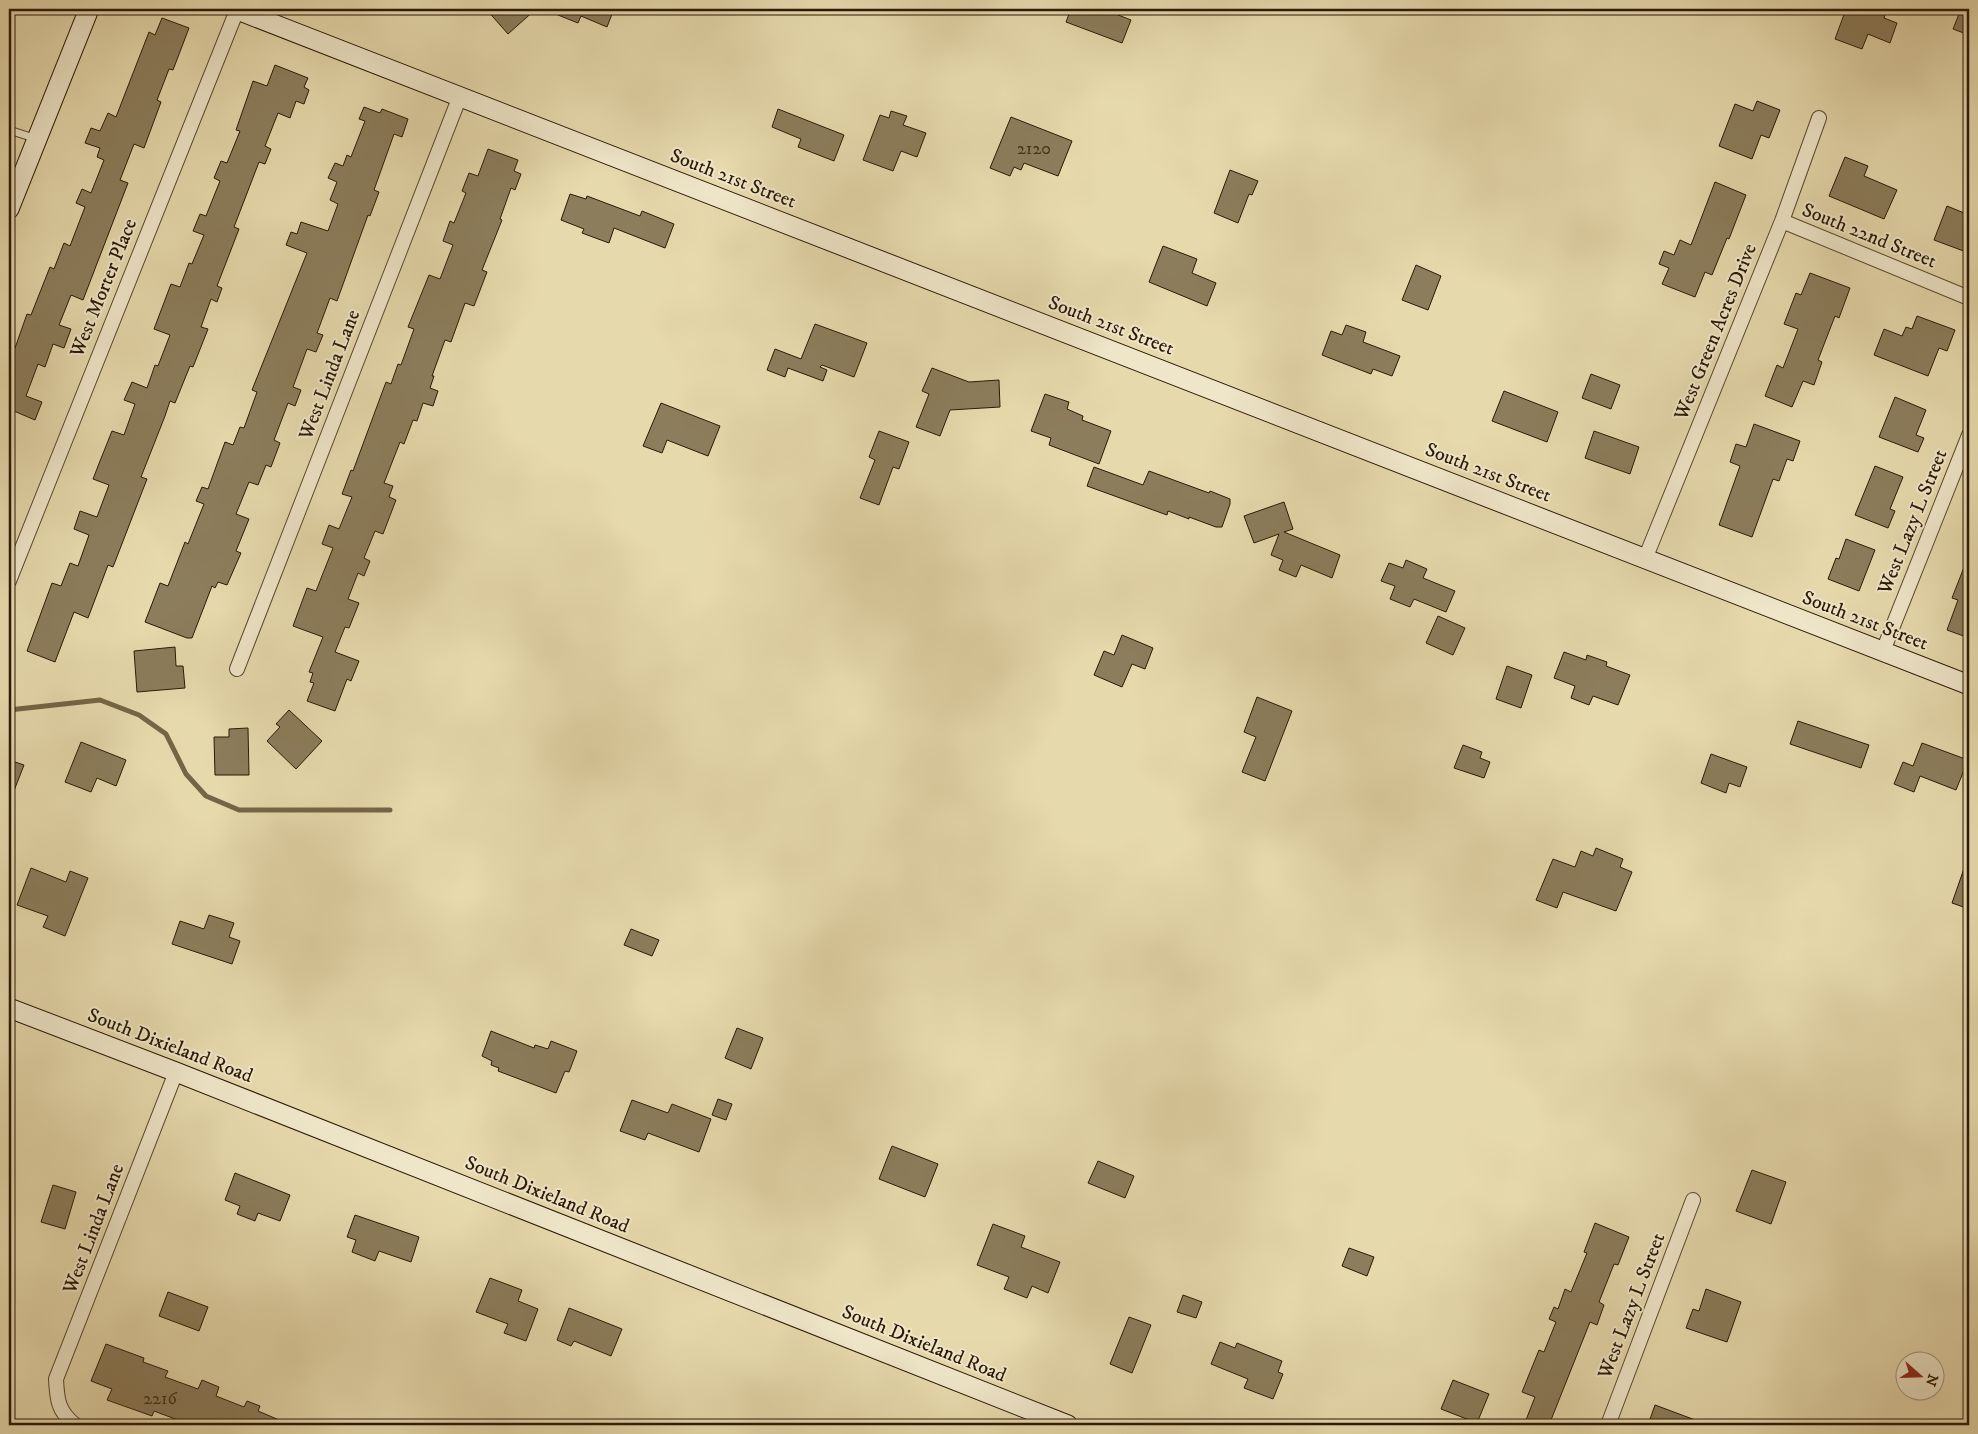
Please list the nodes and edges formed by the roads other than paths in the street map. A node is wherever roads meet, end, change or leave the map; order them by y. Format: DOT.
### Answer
graph roads {
  1 [pos="89,9"];
  2 [pos="236,9"];
  3 [pos="460,96"];
  4 [pos="1818,118"];
  5 [pos="9,130"];
  6 [pos="37,139"];
  7 [pos="9,209"];
  8 [pos="1782,221"];
  9 [pos="1969,298"];
  10 [pos="1969,436"];
  11 [pos="1646,559"];
  12 [pos="9,581"];
  13 [pos="1883,651"];
  14 [pos="237,669"];
  15 [pos="1969,685"];
  16 [pos="9,1008"];
  17 [pos="176,1072"];
  18 [pos="1693,1200"];
  19 [pos="76,1425"];
  20 [pos="1068,1425"];
  21 [pos="1608,1425"];
  1 -- 6 [label="street"];
  2 -- 3 [label="street, South 21st Street"];
  2 -- 12 [label="street, West Morter Place"];
  3 -- 11 [label="street, South 21st Street"];
  3 -- 14 [label="street, West Linda Lane"];
  4 -- 8 [label="street, West Green Acres Drive"];
  5 -- 6 [label="lane"];
  6 -- 7 [label="street"];
  8 -- 9 [label="street, South 22nd Street"];
  8 -- 11 [label="street, West Green Acres Drive"];
  10 -- 13 [label="street, West Lazy L Street"];
  11 -- 13 [label="street, South 21st Street"];
  13 -- 15 [label="street, South 21st Street"];
  16 -- 17 [label="street, South Dixieland Road"];
  17 -- 19 [label="street, West Linda Lane"];
  17 -- 20 [label="street, South Dixieland Road"];
  18 -- 21 [label="street, West Lazy L Street"];
}
